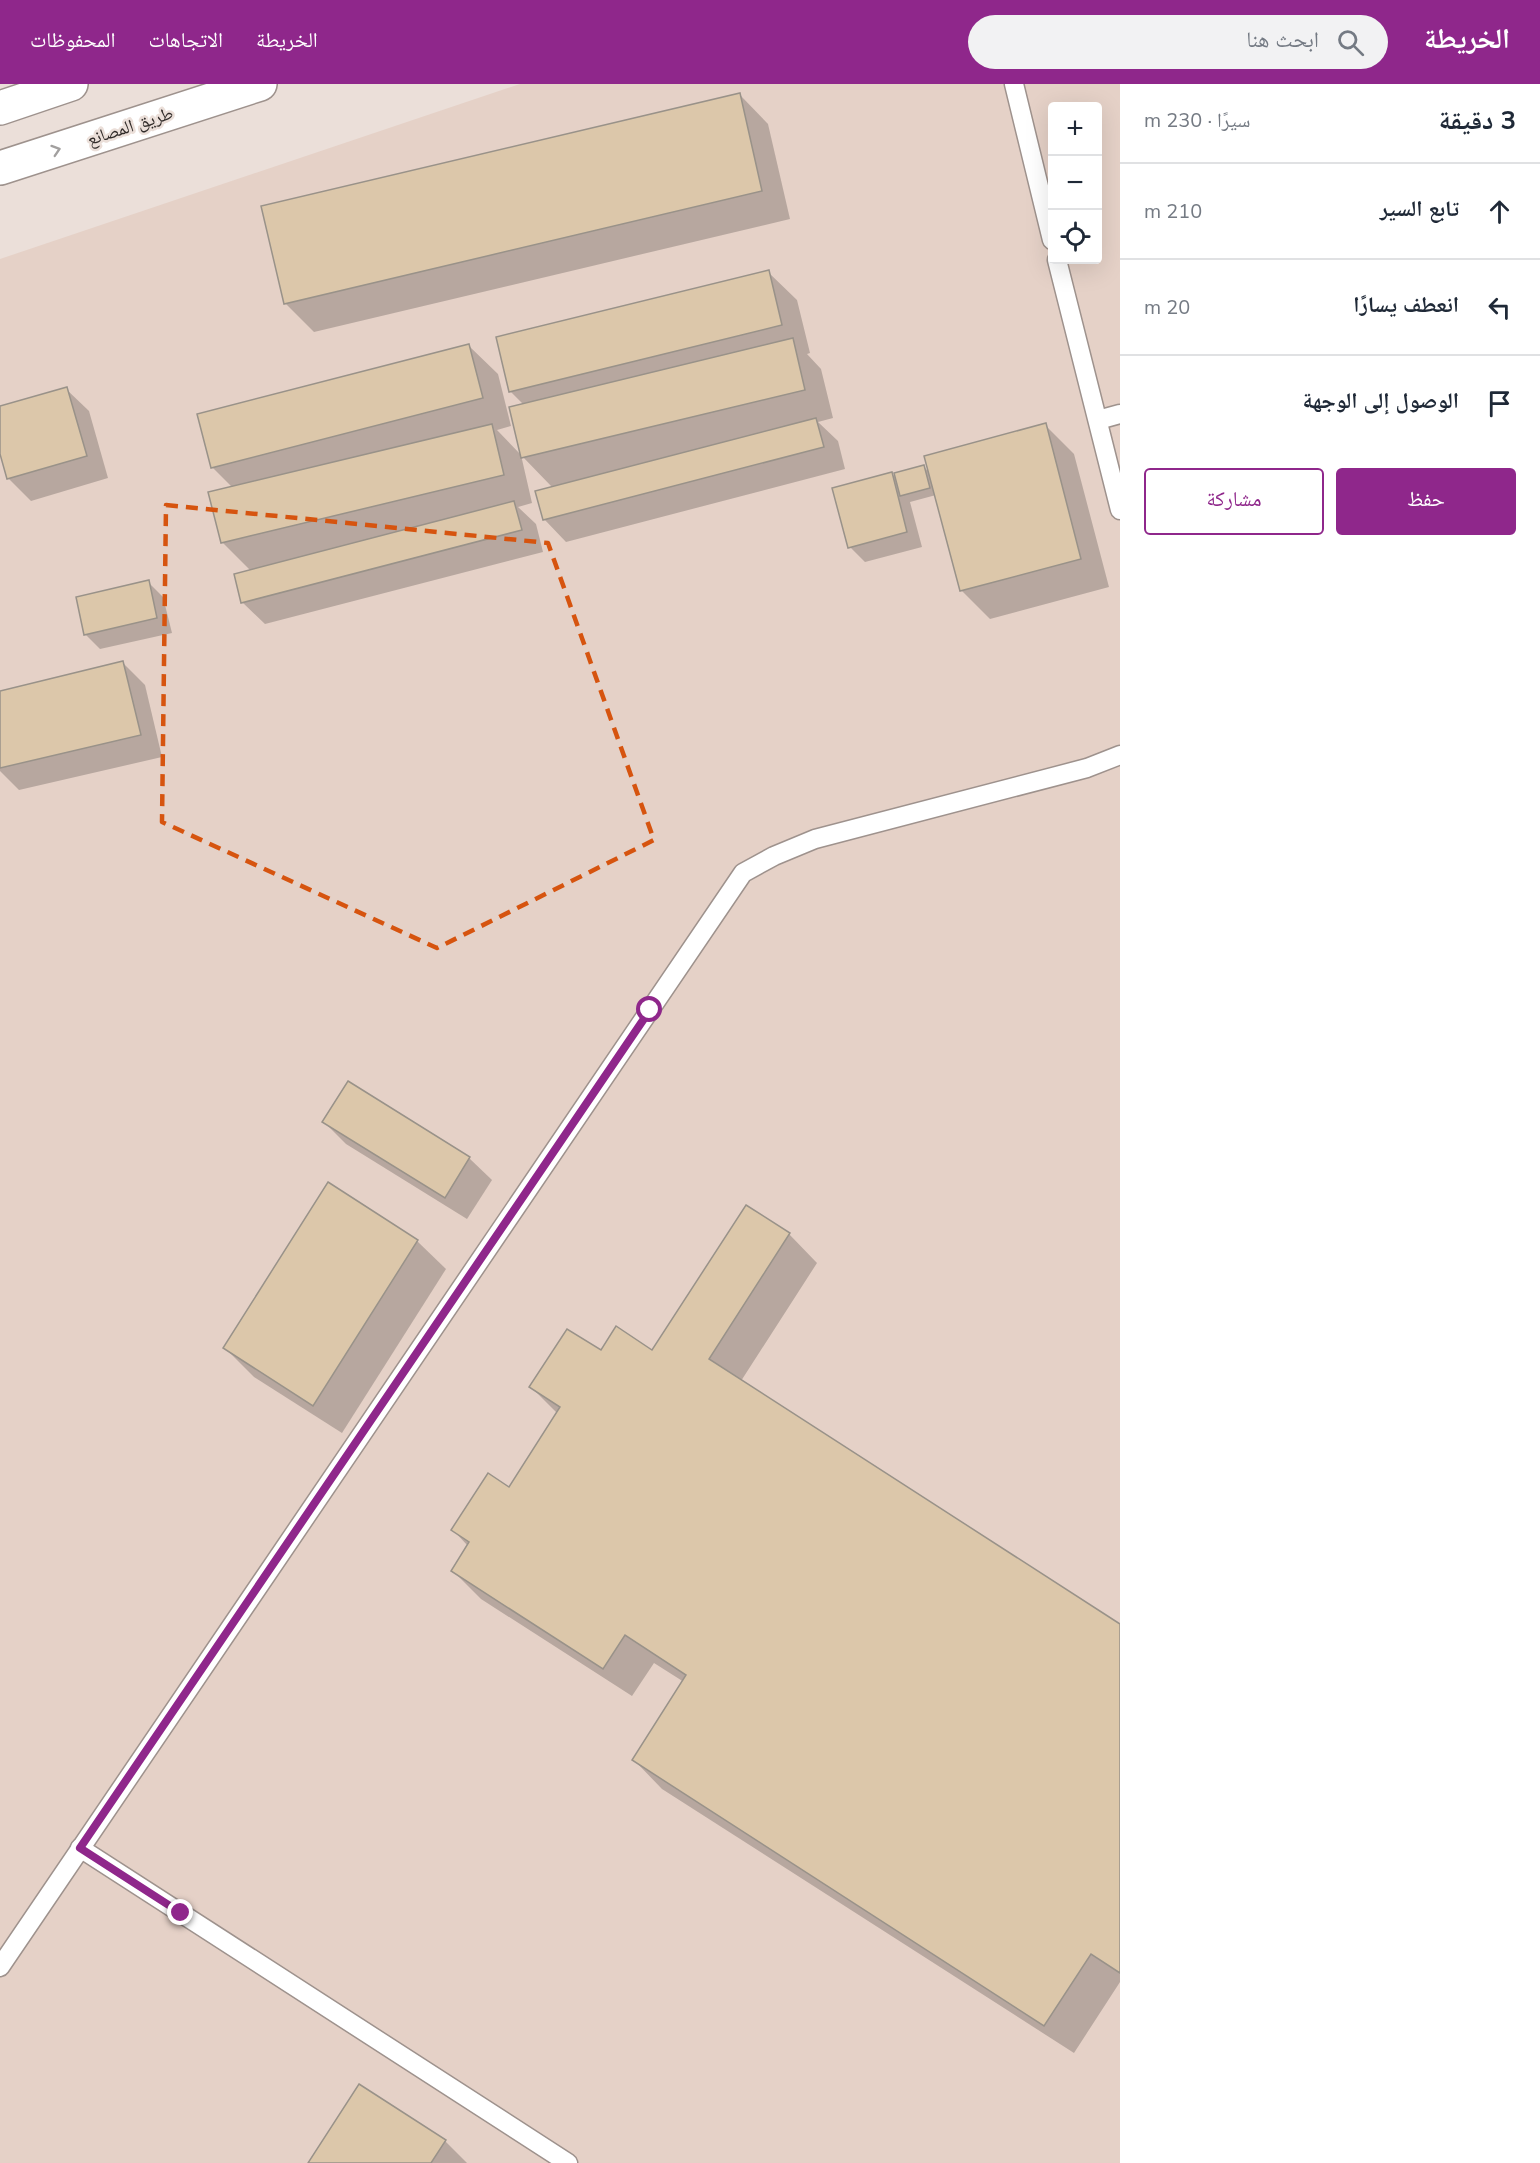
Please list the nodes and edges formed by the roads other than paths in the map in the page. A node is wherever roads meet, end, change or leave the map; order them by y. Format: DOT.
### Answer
graph roads {
  1 [pos="71,84"];
  2 [pos="260,84"];
  3 [pos="1014,84"];
  4 [pos="0,108"];
  5 [pos="0,168"];
  6 [pos="1048,220"];
  7 [pos="1059,264"];
  8 [pos="1120,414"];
  9 [pos="1098,420"];
  10 [pos="1120,510"];
  11 [pos="1120,755"];
  12 [pos="80,1848"];
  13 [pos="0,1967"];
  14 [pos="568,2163"];
  1 -- 4 [label="main road"];
  5 -- 2 [label="main road, طريق المصانع, one-way"];
  3 -- 6 [label="lane"];
  7 -- 9 [label="lane"];
  8 -- 9 [label="lane"];
  9 -- 10 [label="lane"];
  11 -- 12 [label="lane"];
  12 -- 13 [label="lane"];
  12 -- 14 [label="lane"];
}
